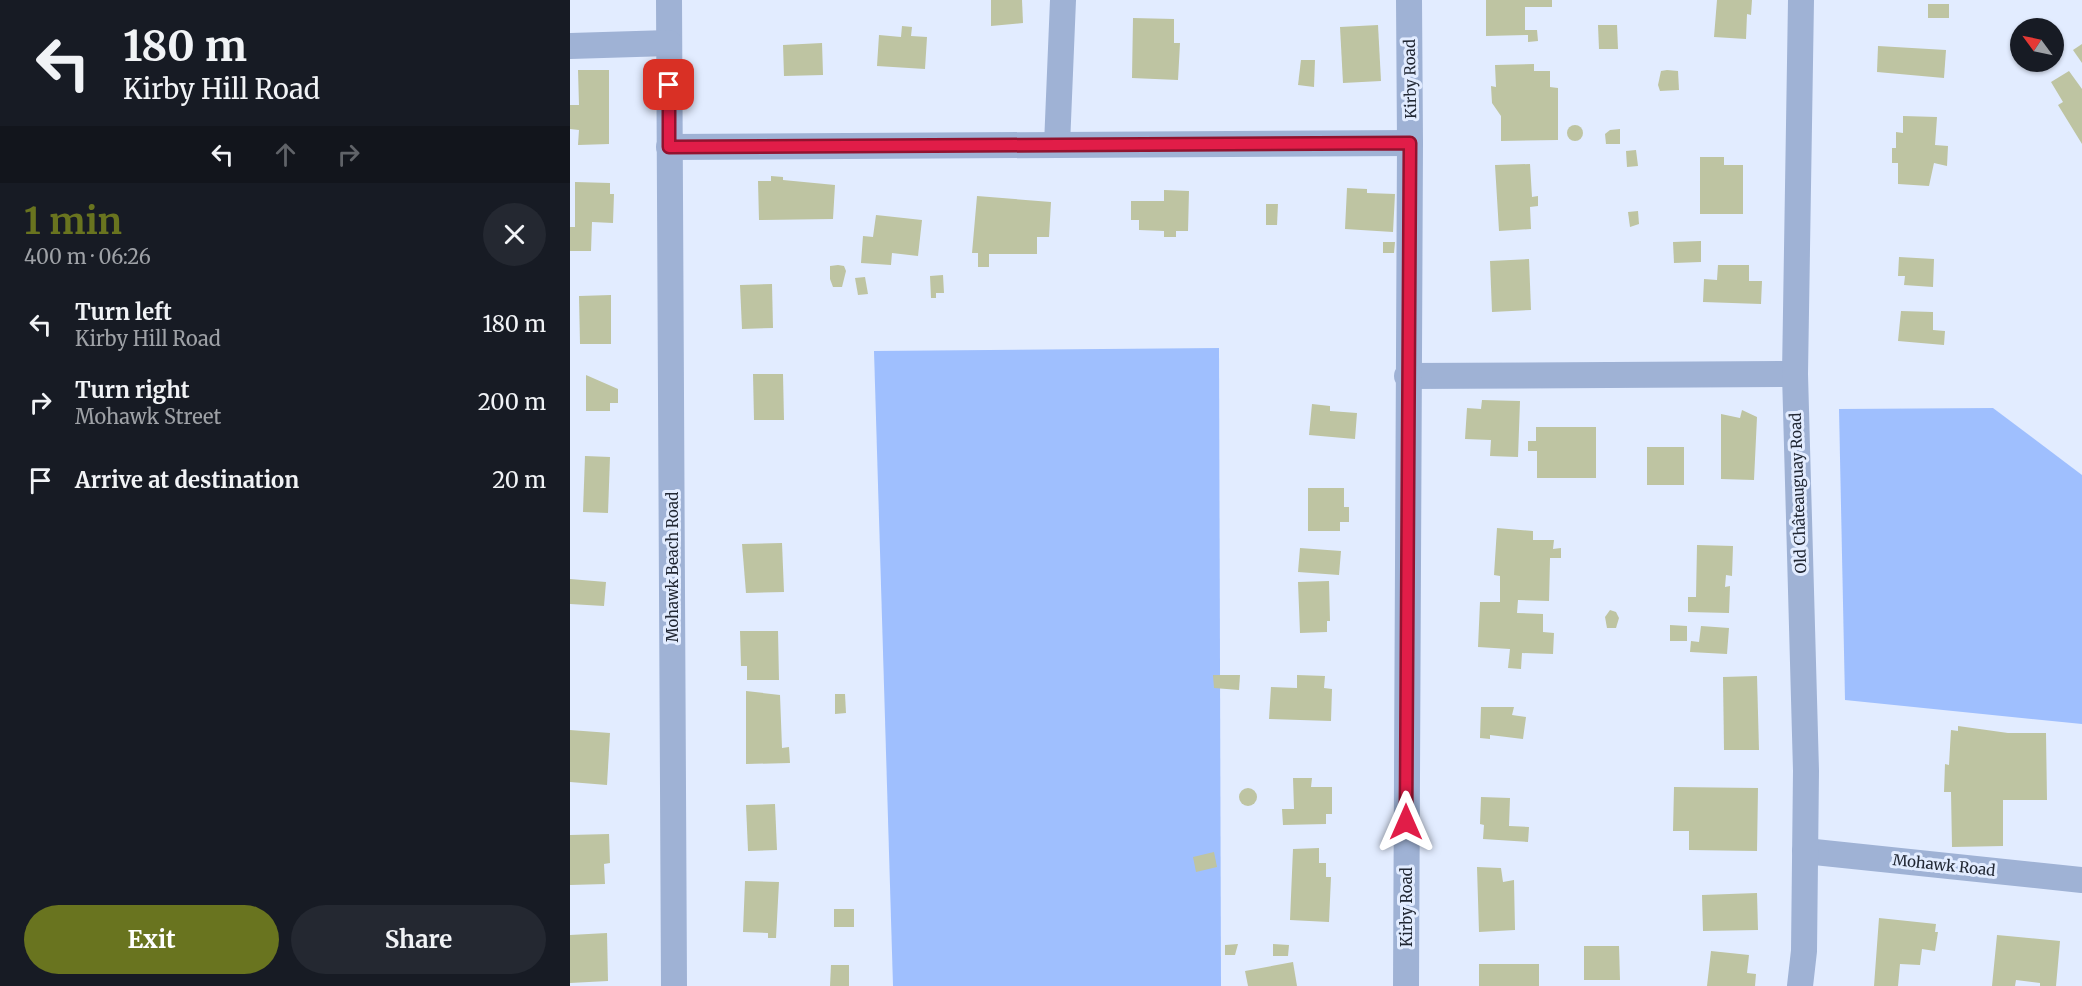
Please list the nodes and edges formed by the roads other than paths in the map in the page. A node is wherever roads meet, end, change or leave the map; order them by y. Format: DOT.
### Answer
graph roads {
  1 [pos="669,0"];
  2 [pos="1063,0"];
  3 [pos="1409,0"];
  4 [pos="1801,0"];
  5 [pos="669,43"];
  6 [pos="570,46"];
  7 [pos="1410,143"];
  8 [pos="1057,145"];
  9 [pos="669,147"];
  10 [pos="1795,374"];
  11 [pos="1407,376"];
  12 [pos="1805,851"];
  13 [pos="2082,880"];
  14 [pos="674,986"];
  15 [pos="1406,986"];
  16 [pos="1800,986"];
  1 -- 5 [label="street, Mohawk Beach Road"];
  2 -- 8 [label="street"];
  3 -- 7 [label="street, Kirby Road"];
  4 -- 10 [label="street, Old Châteauguay Road"];
  5 -- 6 [label="street"];
  5 -- 9 [label="street, Mohawk Beach Road"];
  7 -- 8 [label="street"];
  7 -- 11 [label="street, Kirby Road"];
  8 -- 9 [label="street"];
  9 -- 14 [label="street, Mohawk Beach Road"];
  10 -- 11 [label="street"];
  10 -- 12 [label="street, Old Châteauguay Road"];
  11 -- 15 [label="street, Kirby Road"];
  12 -- 13 [label="street, Mohawk Road"];
  12 -- 16 [label="street, Old Châteauguay Road"];
}
